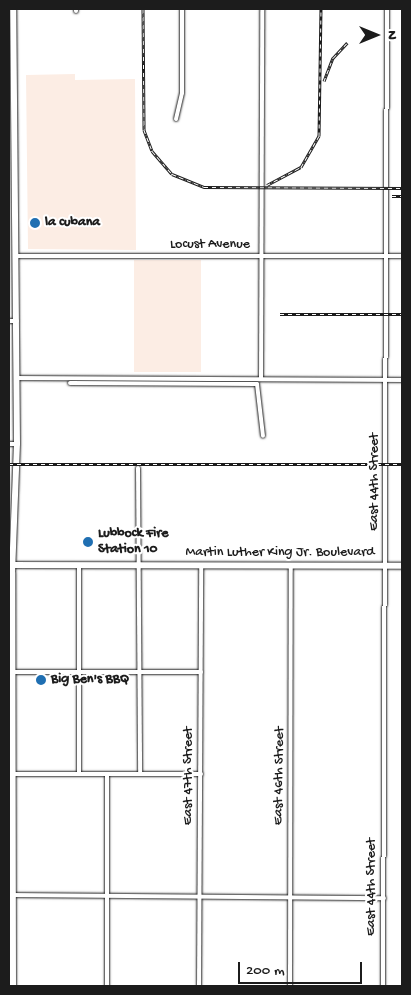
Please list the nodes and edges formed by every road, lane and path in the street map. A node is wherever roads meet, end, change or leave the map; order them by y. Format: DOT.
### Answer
graph roads {
  1 [pos="13,9"];
  2 [pos="182,9"];
  3 [pos="262,9"];
  4 [pos="387,9"];
  5 [pos="11,72"];
  6 [pos="176,119"];
  7 [pos="9,196"];
  8 [pos="17,196"];
  9 [pos="17,256"];
  10 [pos="262,256"];
  11 [pos="387,256"];
  12 [pos="402,256"];
  13 [pos="9,321"];
  14 [pos="17,321"];
  15 [pos="17,378"];
  16 [pos="261,379"];
  17 [pos="387,380"];
  18 [pos="402,380"];
  19 [pos="70,383"];
  20 [pos="263,436"];
  21 [pos="9,444"];
  22 [pos="18,444"];
  23 [pos="138,468"];
  24 [pos="11,565"];
  25 [pos="78,566"];
  26 [pos="140,566"];
  27 [pos="201,566"];
  28 [pos="291,566"];
  29 [pos="386,566"];
  30 [pos="402,566"];
  31 [pos="12,672"];
  32 [pos="79,672"];
  33 [pos="140,672"];
  34 [pos="201,672"];
  35 [pos="12,774"];
  36 [pos="79,774"];
  37 [pos="107,774"];
  38 [pos="140,774"];
  39 [pos="201,774"];
  40 [pos="13,895"];
  41 [pos="107,896"];
  42 [pos="200,897"];
  43 [pos="290,898"];
  44 [pos="384,898"];
  45 [pos="13,986"];
  46 [pos="107,986"];
  47 [pos="199,986"];
  48 [pos="290,986"];
  49 [pos="383,986"];
  1 -- 5 [label="main road"];
  2 -- 6 [label="street"];
  3 -- 10 [label="street"];
  4 -- 11 [label="street, East 44th Street"];
  5 -- 8 [label="main road"];
  7 -- 8 [label="street"];
  8 -- 9 [label="main road"];
  9 -- 10 [label="street, Locust Avenue"];
  9 -- 14 [label="main road"];
  10 -- 11 [label="street, Locust Avenue"];
  10 -- 16 [label="street"];
  11 -- 12 [label="street, Locust Avenue"];
  11 -- 17 [label="street, East 44th Street"];
  13 -- 14 [label="street"];
  14 -- 15 [label="main road"];
  15 -- 16 [label="street"];
  15 -- 22 [label="main road"];
  16 -- 17 [label="street"];
  17 -- 18 [label="street"];
  17 -- 29 [label="street, East 44th Street"];
  19 -- 20 [label="street"];
  21 -- 22 [label="street"];
  22 -- 24 [label="main road"];
  23 -- 26 [label="street"];
  24 -- 25 [label="main road, Martin Luther King Jr. Boulevard"];
  24 -- 31 [label="main road"];
  25 -- 26 [label="main road, Martin Luther King Jr. Boulevard"];
  25 -- 32 [label="street"];
  26 -- 27 [label="main road, Martin Luther King Jr. Boulevard"];
  26 -- 33 [label="street"];
  27 -- 28 [label="main road, Martin Luther King Jr. Boulevard"];
  27 -- 34 [label="street, East 47th Street"];
  28 -- 29 [label="main road, Martin Luther King Jr. Boulevard"];
  28 -- 43 [label="street, East 46th Street"];
  29 -- 30 [label="main road, Martin Luther King Jr. Boulevard"];
  29 -- 44 [label="street, East 44th Street"];
  31 -- 32 [label="street"];
  31 -- 35 [label="main road"];
  32 -- 33 [label="street"];
  32 -- 36 [label="street"];
  33 -- 34 [label="street"];
  33 -- 38 [label="street"];
  34 -- 39 [label="street, East 47th Street"];
  35 -- 36 [label="street"];
  35 -- 40 [label="main road"];
  36 -- 37 [label="street"];
  37 -- 38 [label="street"];
  37 -- 41 [label="street"];
  38 -- 39 [label="street"];
  39 -- 42 [label="street, East 47th Street"];
  40 -- 41 [label="street"];
  40 -- 45 [label="main road"];
  41 -- 42 [label="street"];
  41 -- 46 [label="street"];
  42 -- 43 [label="street"];
  42 -- 47 [label="street, East 47th Street"];
  43 -- 44 [label="street"];
  43 -- 48 [label="street, East 46th Street"];
  44 -- 49 [label="street, East 44th Street"];
}
